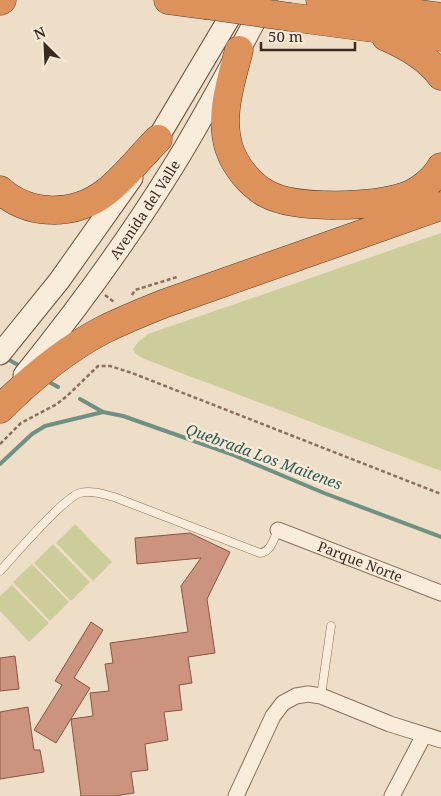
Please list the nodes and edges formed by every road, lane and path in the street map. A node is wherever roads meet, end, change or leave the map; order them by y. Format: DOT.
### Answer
graph roads {
  1 [pos="168,0"];
  2 [pos="240,0"];
  3 [pos="266,0"];
  4 [pos="320,0"];
  5 [pos="441,6"];
  6 [pos="359,16"];
  7 [pos="441,17"];
  8 [pos="441,37"];
  9 [pos="239,50"];
  10 [pos="441,76"];
  11 [pos="158,139"];
  12 [pos="441,167"];
  13 [pos="0,190"];
  14 [pos="441,206"];
  15 [pos="0,354"];
  16 [pos="0,407"];
  17 [pos="0,444"];
  18 [pos="441,494"];
  19 [pos="278,530"];
  20 [pos="0,571"];
  21 [pos="441,593"];
  22 [pos="331,626"];
  23 [pos="321,696"];
  24 [pos="424,736"];
  25 [pos="441,740"];
  26 [pos="236,796"];
  27 [pos="392,796"];
  1 -- 6 [label="highway, bridge"];
  2 -- 11 [label="street, Avenida del Valle"];
  3 -- 9 [label="street, Avenida del Valle"];
  4 -- 6 [label="highway"];
  5 -- 6 [label="highway"];
  6 -- 7 [label="highway"];
  6 -- 8 [label="highway"];
  6 -- 10 [label="highway"];
  9 -- 12 [label="highway"];
  9 -- 16 [label="street, Avenida del Valle"];
  11 -- 13 [label="highway"];
  11 -- 15 [label="street, Avenida del Valle"];
  14 -- 16 [label="highway"];
  17 -- 18 [label="path"];
  19 -- 20 [label="lane"];
  19 -- 21 [label="street, Parque Norte"];
  22 -- 23 [label="lane"];
  23 -- 24 [label="street"];
  23 -- 26 [label="street"];
  24 -- 25 [label="street"];
  24 -- 27 [label="street"];
}
